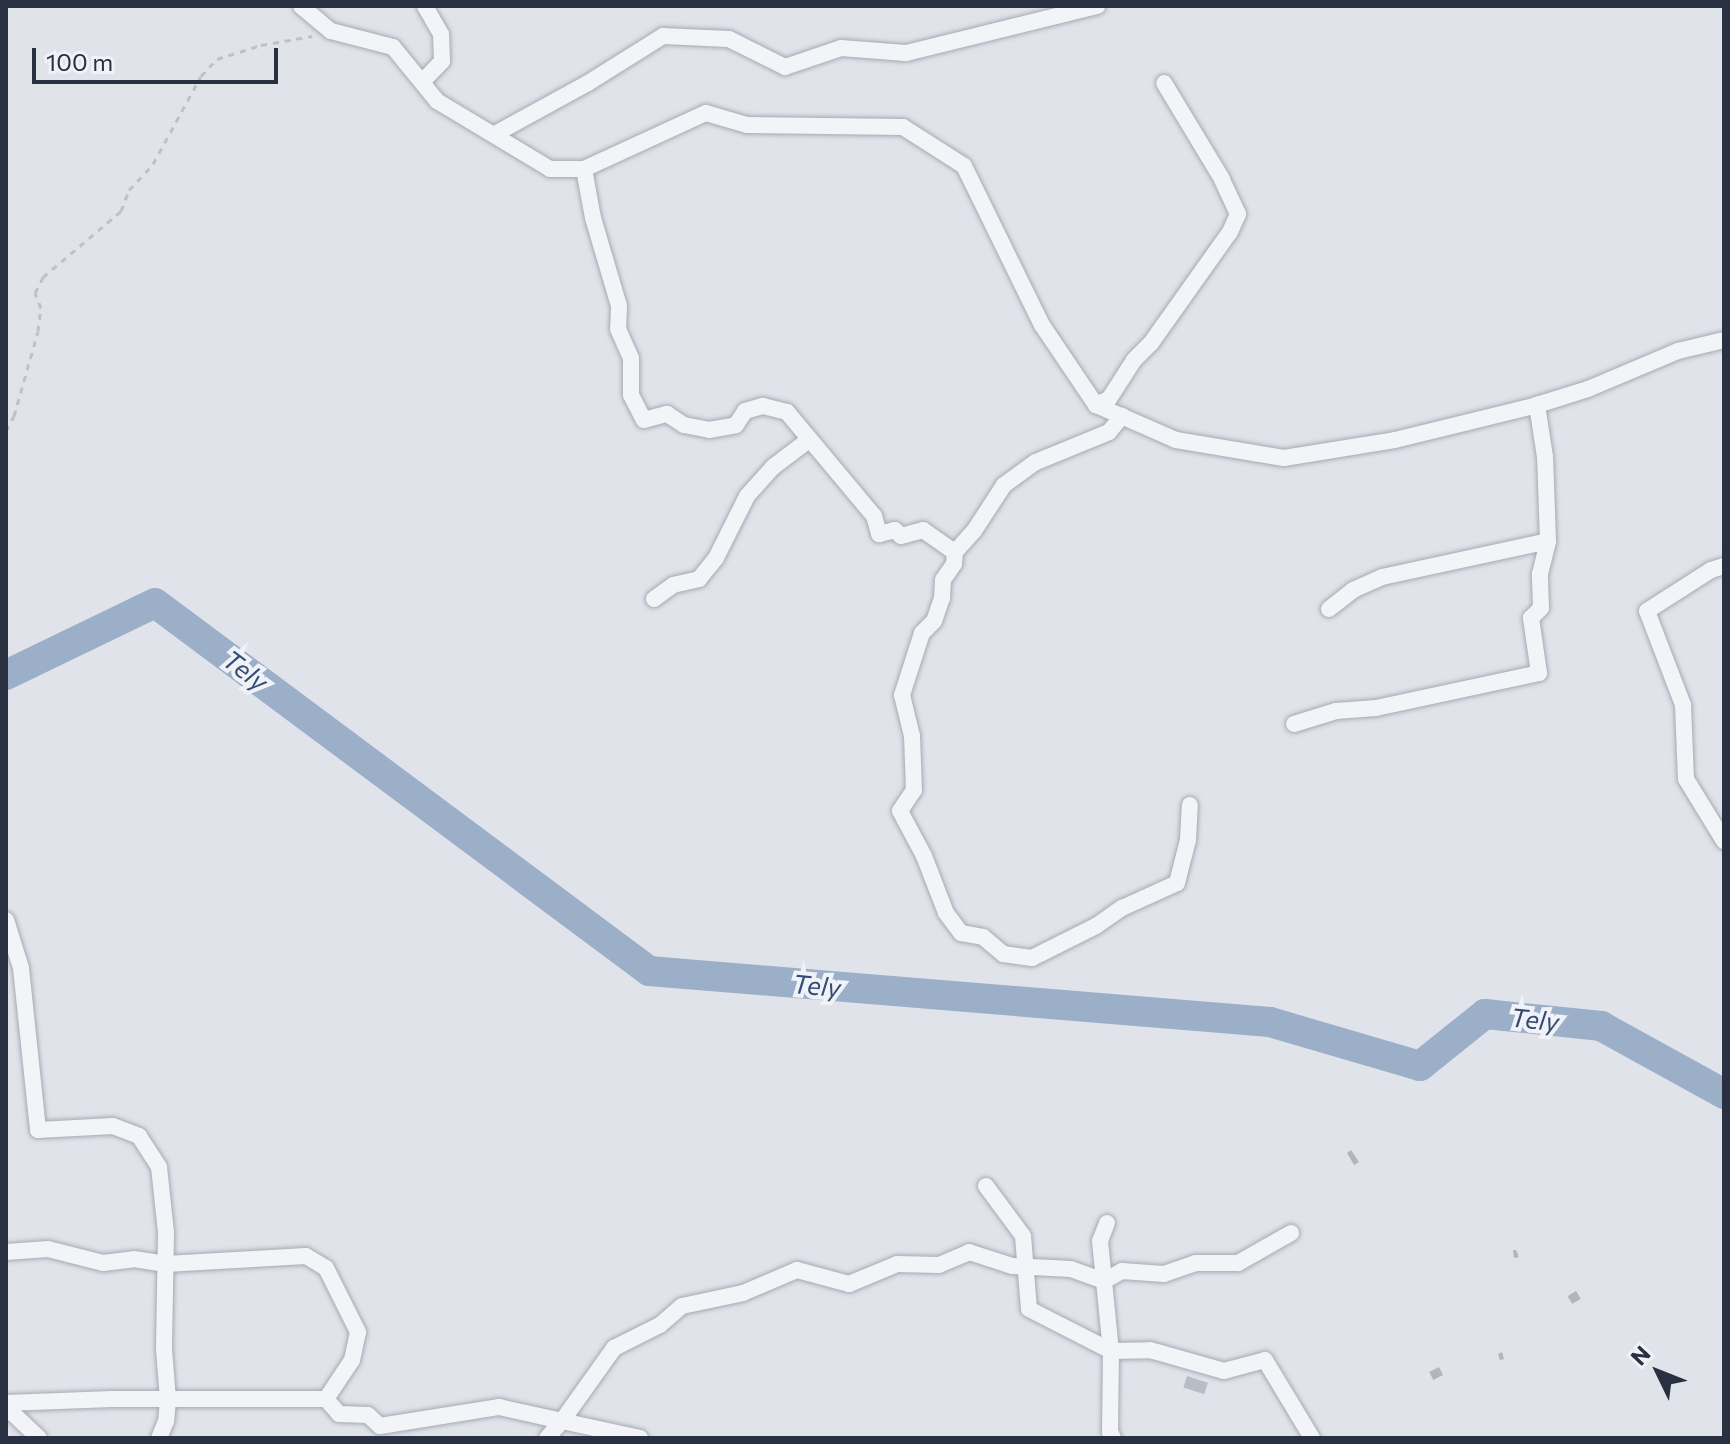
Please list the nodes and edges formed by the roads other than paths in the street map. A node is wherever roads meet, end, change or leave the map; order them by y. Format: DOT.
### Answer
graph roads {
  1 [pos="301,6"];
  2 [pos="425,6"];
  3 [pos="1097,6"];
  4 [pos="422,82"];
  5 [pos="1164,83"];
  6 [pos="495,134"];
  7 [pos="584,169"];
  8 [pos="1724,340"];
  9 [pos="1096,405"];
  10 [pos="1537,405"];
  11 [pos="1122,416"];
  12 [pos="810,439"];
  13 [pos="1548,541"];
  14 [pos="955,552"];
  15 [pos="1724,566"];
  16 [pos="654,599"];
  17 [pos="1329,609"];
  18 [pos="1294,724"];
  19 [pos="1190,805"];
  20 [pos="1724,841"];
  21 [pos="6,920"];
  22 [pos="986,1186"];
  23 [pos="1107,1223"];
  24 [pos="1291,1233"];
  25 [pos="6,1252"];
  26 [pos="166,1264"];
  27 [pos="1025,1264"];
  28 [pos="1104,1281"];
  29 [pos="1111,1351"];
  30 [pos="326,1399"];
  31 [pos="168,1400"];
  32 [pos="6,1405"];
  33 [pos="562,1421"];
  34 [pos="39,1438"];
  35 [pos="159,1438"];
  36 [pos="547,1438"];
  37 [pos="640,1438"];
  38 [pos="1113,1438"];
  39 [pos="1312,1438"];
  1 -- 4 [label="street"];
  2 -- 4 [label="street"];
  3 -- 6 [label="street"];
  4 -- 6 [label="street"];
  5 -- 9 [label="street"];
  6 -- 7 [label="street"];
  7 -- 9 [label="street"];
  7 -- 12 [label="street"];
  8 -- 10 [label="street"];
  9 -- 11 [label="street"];
  10 -- 11 [label="street"];
  10 -- 13 [label="street"];
  11 -- 14 [label="street"];
  12 -- 14 [label="street"];
  12 -- 16 [label="street"];
  13 -- 17 [label="street"];
  13 -- 18 [label="street"];
  14 -- 19 [label="street"];
  15 -- 20 [label="street"];
  21 -- 26 [label="street"];
  22 -- 27 [label="street"];
  23 -- 28 [label="street"];
  24 -- 28 [label="street"];
  25 -- 26 [label="street"];
  26 -- 30 [label="street"];
  26 -- 31 [label="street"];
  27 -- 28 [label="street"];
  27 -- 29 [label="street"];
  27 -- 33 [label="street"];
  28 -- 29 [label="street"];
  29 -- 38 [label="street"];
  29 -- 39 [label="street"];
  30 -- 31 [label="street"];
  30 -- 33 [label="street"];
  31 -- 32 [label="street"];
  31 -- 35 [label="street"];
  32 -- 34 [label="street"];
  33 -- 36 [label="street"];
  33 -- 37 [label="street"];
}
